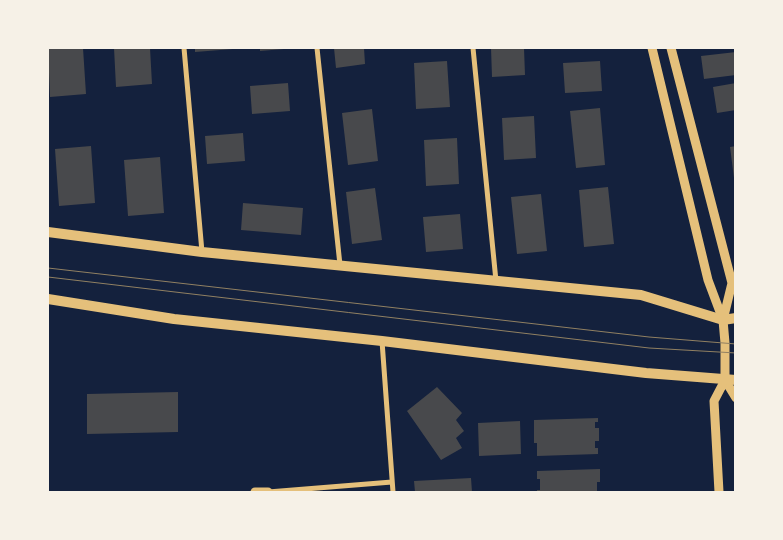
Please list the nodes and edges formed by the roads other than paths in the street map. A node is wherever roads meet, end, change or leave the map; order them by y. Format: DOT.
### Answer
graph roads {
  1 [pos="184,48"];
  2 [pos="317,48"];
  3 [pos="473,48"];
  4 [pos="652,48"];
  5 [pos="671,48"];
  6 [pos="48,232"];
  7 [pos="202,252"];
  8 [pos="340,266"];
  9 [pos="496,282"];
  10 [pos="48,299"];
  11 [pos="736,318"];
  12 [pos="723,320"];
  13 [pos="382,340"];
  14 [pos="730,380"];
  15 [pos="736,398"];
  16 [pos="392,482"];
  17 [pos="255,492"];
  18 [pos="268,492"];
  19 [pos="393,492"];
  20 [pos="719,492"];
  1 -- 7 [label="street"];
  2 -- 8 [label="street"];
  3 -- 9 [label="street"];
  4 -- 12 [label="main road"];
  5 -- 12 [label="main road"];
  6 -- 7 [label="main road"];
  7 -- 8 [label="main road"];
  8 -- 9 [label="main road"];
  9 -- 12 [label="main road"];
  10 -- 13 [label="main road"];
  11 -- 12 [label="main road"];
  12 -- 14 [label="main road"];
  13 -- 14 [label="main road"];
  13 -- 16 [label="street"];
  14 -- 15 [label="main road"];
  14 -- 20 [label="main road"];
  16 -- 18 [label="street"];
  16 -- 19 [label="street"];
  17 -- 18 [label="main road"];
}
